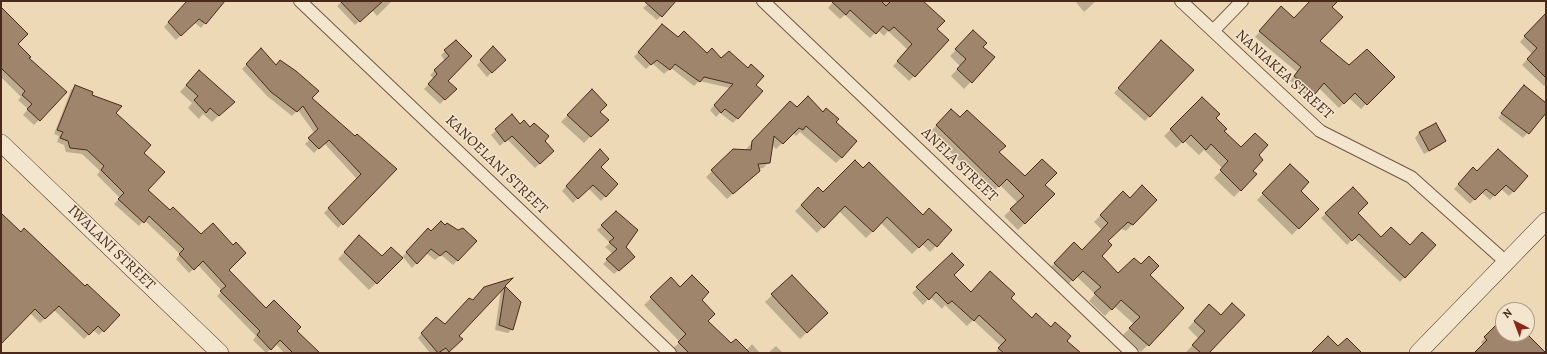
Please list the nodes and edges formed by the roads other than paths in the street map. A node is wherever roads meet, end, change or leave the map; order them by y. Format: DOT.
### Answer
graph roads {
  1 [pos="300,1"];
  2 [pos="763,1"];
  3 [pos="1181,1"];
  4 [pos="1242,1"];
  5 [pos="1213,31"];
  6 [pos="1,143"];
  7 [pos="1546,220"];
  8 [pos="1506,262"];
  9 [pos="220,353"];
  10 [pos="670,353"];
  11 [pos="1132,353"];
  12 [pos="1418,353"];
  1 -- 10 [label="street, KANOELANI STREET"];
  2 -- 11 [label="street, ANELA STREET"];
  3 -- 5 [label="street, NANIAKEA STREET"];
  4 -- 5 [label="street"];
  5 -- 8 [label="street, NANIAKEA STREET"];
  6 -- 9 [label="street, IWALANI STREET"];
  7 -- 8 [label="street"];
  8 -- 12 [label="street"];
}
